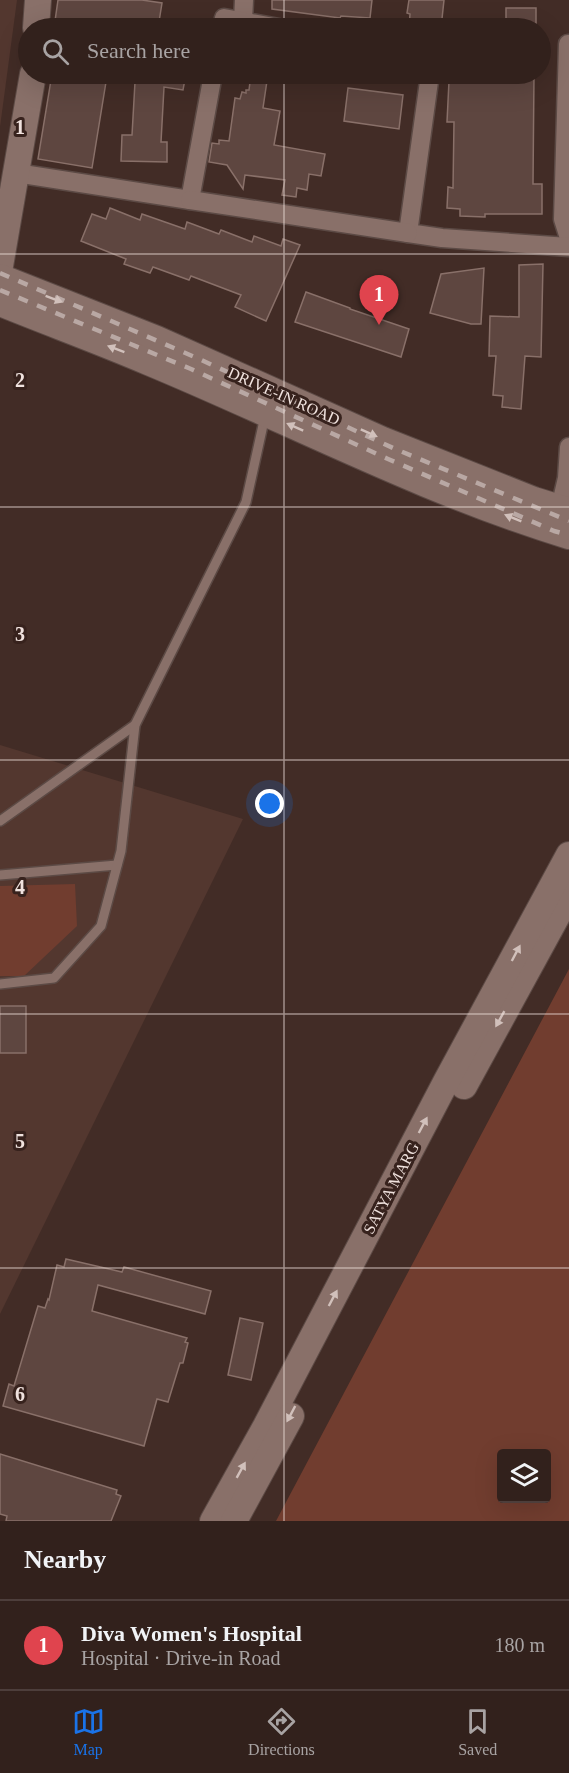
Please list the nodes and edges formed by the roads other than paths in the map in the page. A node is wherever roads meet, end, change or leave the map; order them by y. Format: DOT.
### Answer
graph roads {
  1 [pos="38,0"];
  2 [pos="244,0"];
  3 [pos="37,18"];
  4 [pos="243,18"];
  5 [pos="568,44"];
  6 [pos="31,84"];
  7 [pos="211,84"];
  8 [pos="429,84"];
  9 [pos="16,173"];
  10 [pos="190,200"];
  11 [pos="408,233"];
  12 [pos="569,238"];
  13 [pos="569,247"];
  14 [pos="0,266"];
  15 [pos="0,277"];
  16 [pos="0,303"];
  17 [pos="265,413"];
  18 [pos="569,447"];
  19 [pos="565,510"];
  20 [pos="569,536"];
  21 [pos="135,725"];
  22 [pos="0,821"];
  23 [pos="569,855"];
  24 [pos="117,865"];
  25 [pos="0,875"];
  26 [pos="569,894"];
  27 [pos="0,984"];
  28 [pos="221,1520"];
  1 -- 3 [label="main road"];
  2 -- 4 [label="street"];
  5 -- 12 [label="street"];
  6 -- 9 [label="main road"];
  7 -- 10 [label="street"];
  8 -- 11 [label="street"];
  9 -- 10 [label="street"];
  9 -- 14 [label="main road"];
  10 -- 11 [label="street"];
  11 -- 13 [label="street"];
  15 -- 19 [label="main road, DRIVE-IN ROAD, one-way"];
  17 -- 16 [label="main road, DRIVE-IN ROAD, one-way"];
  20 -- 17 [label="main road, DRIVE-IN ROAD, one-way"];
  17 -- 21 [label="lane"];
  18 -- 19 [label="street"];
  21 -- 22 [label="lane"];
  21 -- 24 [label="lane"];
  28 -- 23 [label="main road, SATYA MARG, one-way"];
  24 -- 25 [label="lane"];
  24 -- 27 [label="lane"];
  26 -- 28 [label="main road, SATYA MARG, one-way"];
}
